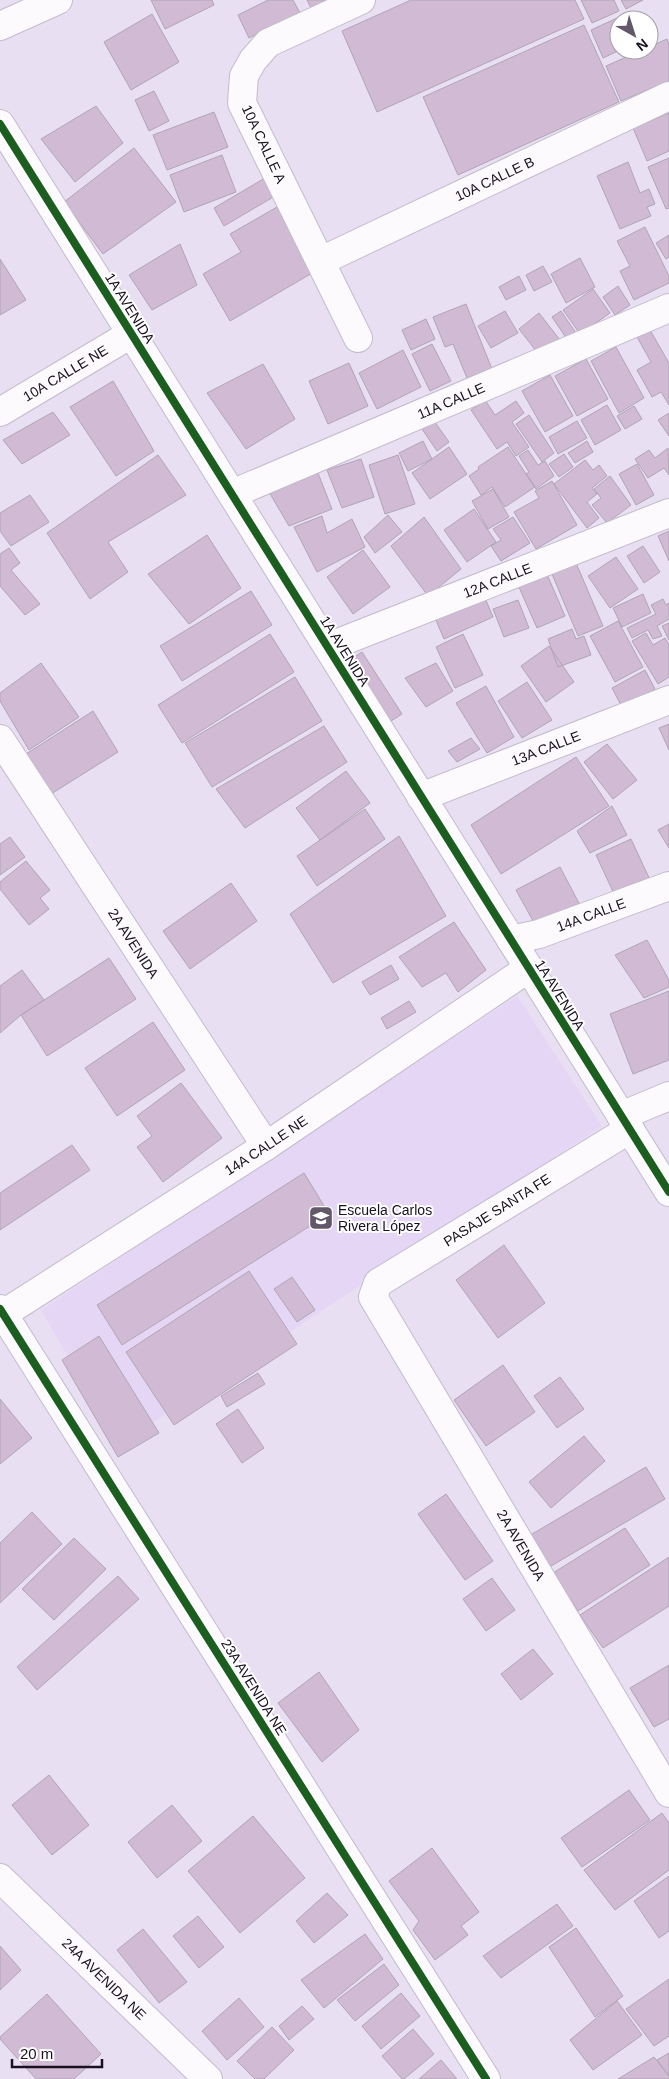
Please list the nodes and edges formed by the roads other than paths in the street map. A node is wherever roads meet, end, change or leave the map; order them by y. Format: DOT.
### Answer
graph roads {
  1 [pos="58,0"];
  2 [pos="361,0"];
  3 [pos="0,26"];
  4 [pos="669,96"];
  5 [pos="0,124"];
  6 [pos="321,261"];
  7 [pos="669,308"];
  8 [pos="132,334"];
  9 [pos="358,338"];
  10 [pos="0,412"];
  11 [pos="232,494"];
  12 [pos="669,513"];
  13 [pos="328,647"];
  14 [pos="669,700"];
  15 [pos="0,739"];
  16 [pos="421,797"];
  17 [pos="669,886"];
  18 [pos="511,940"];
  19 [pos="529,968"];
  20 [pos="669,1096"];
  21 [pos="625,1122"];
  22 [pos="266,1146"];
  23 [pos="669,1192"];
  24 [pos="373,1297"];
  25 [pos="1,1313"];
  26 [pos="669,1793"];
  27 [pos="0,1878"];
  28 [pos="208,2079"];
  29 [pos="486,2079"];
  1 -- 3 [label="street"];
  2 -- 6 [label="street, 10A CALLE A"];
  4 -- 6 [label="street, 10A CALLE B"];
  5 -- 8 [label="street, 1A AVENIDA"];
  6 -- 9 [label="street, 10A CALLE A"];
  7 -- 11 [label="street, 11A CALLE"];
  8 -- 10 [label="street, 10A CALLE NE"];
  8 -- 11 [label="street, 1A AVENIDA"];
  11 -- 13 [label="street, 1A AVENIDA"];
  12 -- 13 [label="street, 12A CALLE"];
  13 -- 16 [label="street, 1A AVENIDA"];
  14 -- 16 [label="street, 13A CALLE"];
  15 -- 22 [label="street, 2A AVENIDA"];
  16 -- 18 [label="street, 1A AVENIDA"];
  17 -- 18 [label="street, 14A CALLE"];
  18 -- 19 [label="street, 1A AVENIDA"];
  19 -- 21 [label="street, 1A AVENIDA"];
  19 -- 22 [label="street, 14A CALLE NE"];
  20 -- 21 [label="street, PASAJE SANTA FE"];
  21 -- 23 [label="street, 1A AVENIDA"];
  21 -- 24 [label="street, PASAJE SANTA FE"];
  22 -- 25 [label="street, 14A CALLE NE"];
  24 -- 26 [label="street, 2A AVENIDA"];
  25 -- 29 [label="street, 23A AVENIDA NE"];
  27 -- 28 [label="street, 24A AVENIDA NE"];
}
